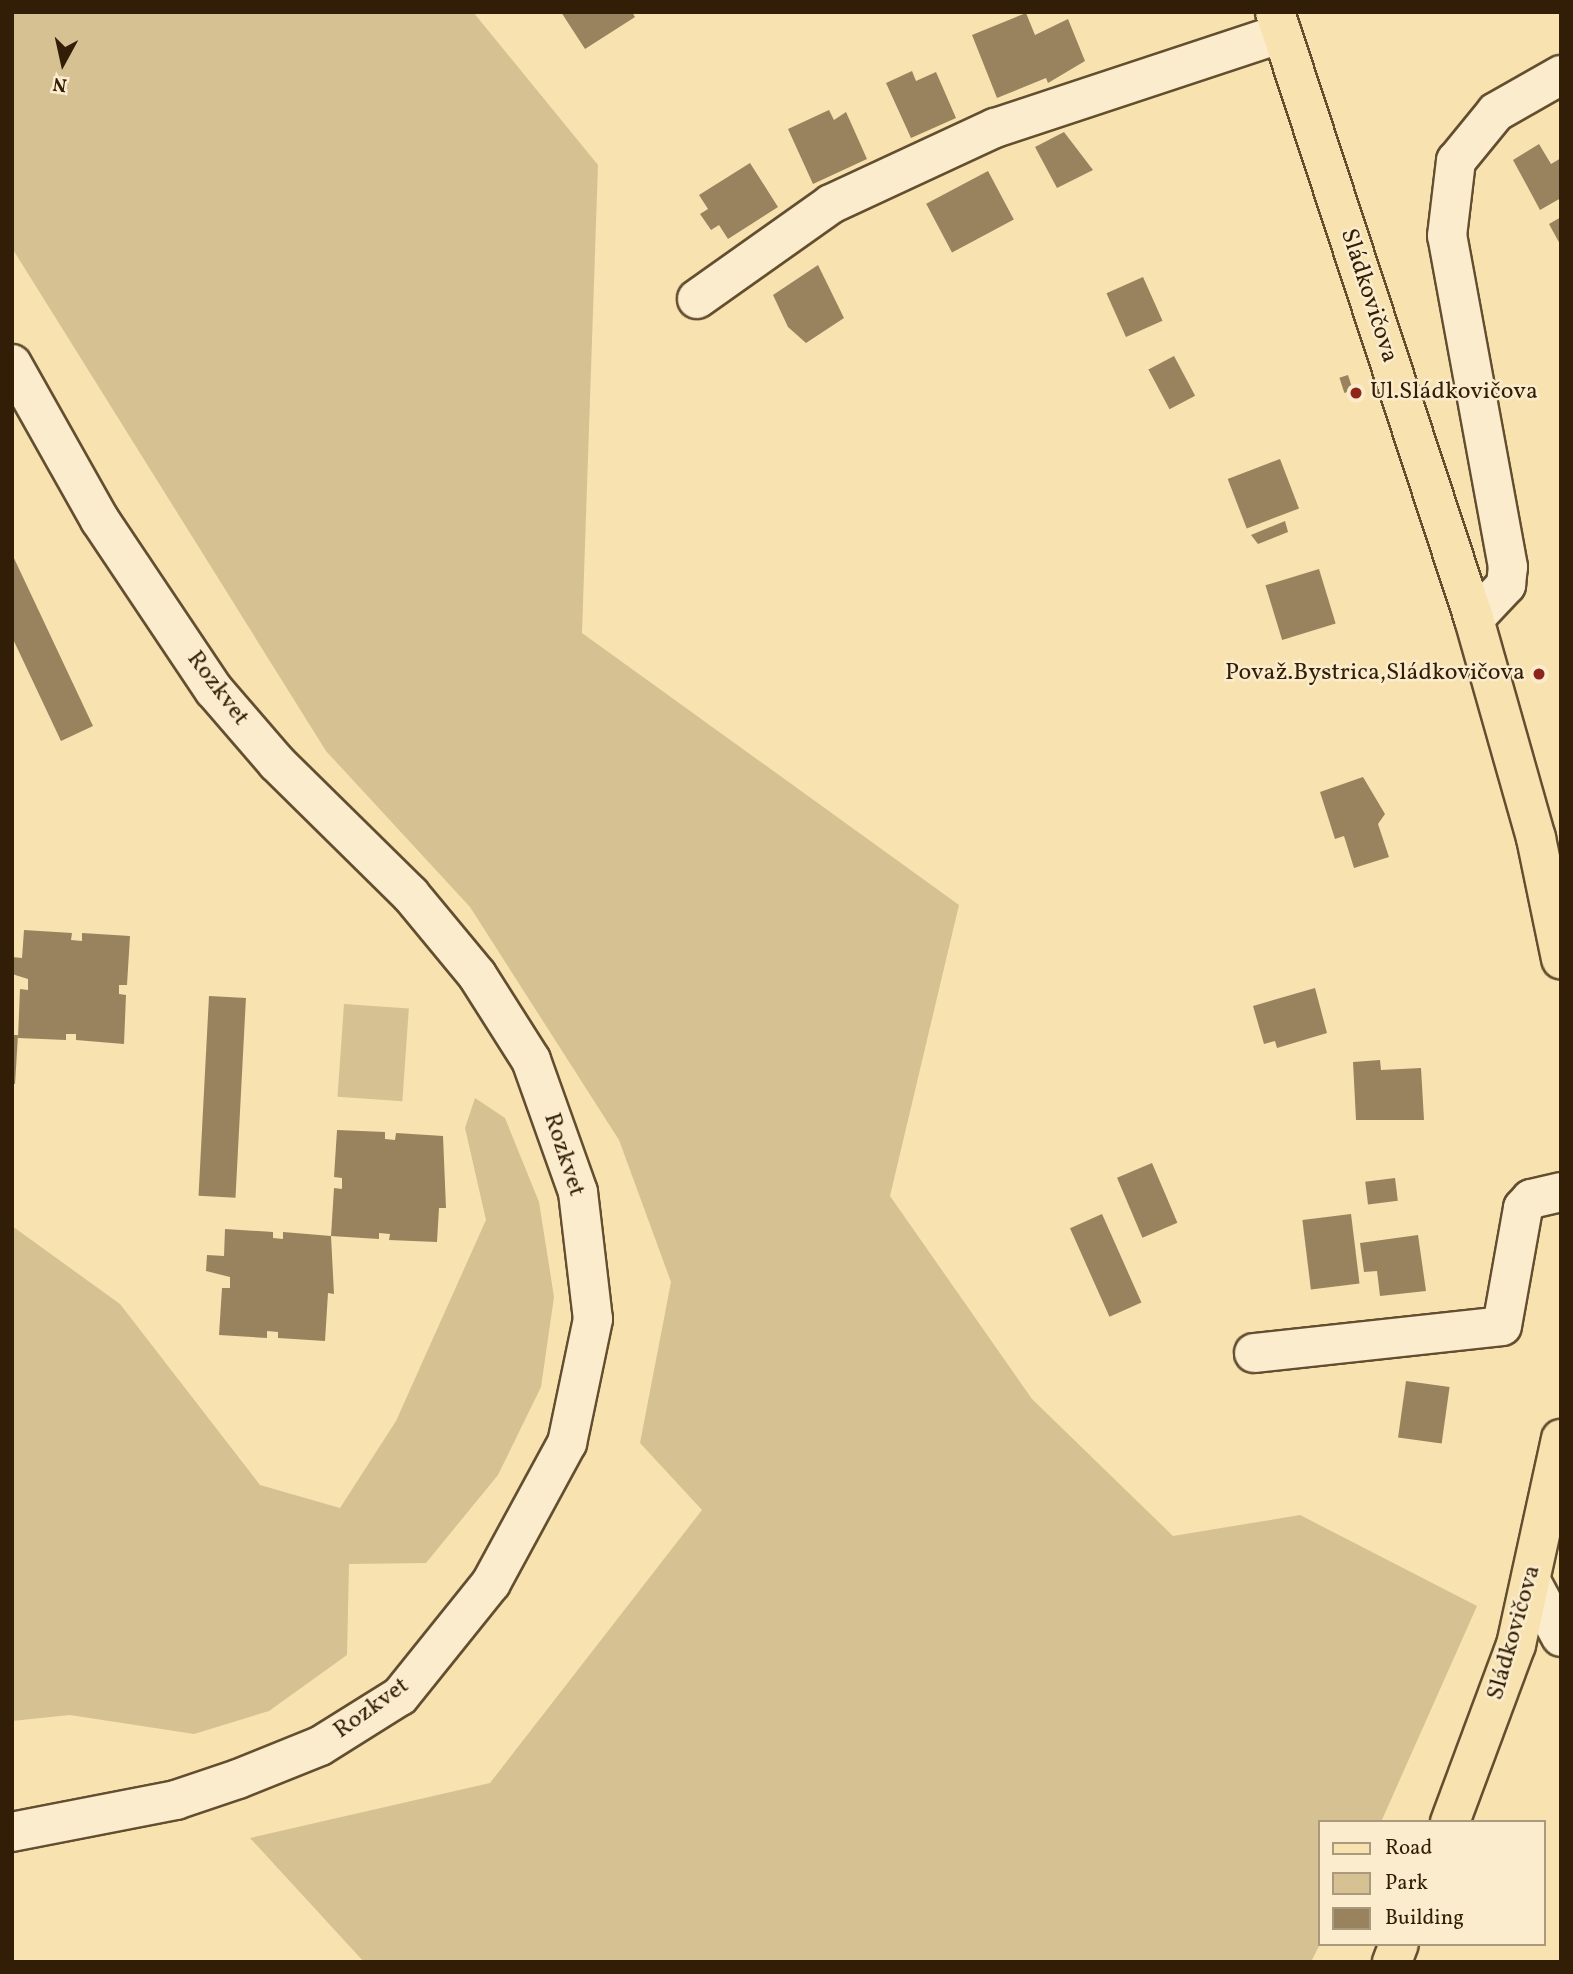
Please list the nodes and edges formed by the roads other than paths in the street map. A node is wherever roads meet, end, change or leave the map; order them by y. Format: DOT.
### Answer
graph roads {
  1 [pos="1279,22"];
  2 [pos="1561,75"];
  3 [pos="697,299"];
  4 [pos="12,364"];
  5 [pos="1474,619"];
  6 [pos="1561,959"];
  7 [pos="1561,1192"];
  8 [pos="1254,1353"];
  9 [pos="1561,1439"];
  10 [pos="1532,1583"];
  11 [pos="1561,1637"];
  12 [pos="1451,1820"];
  13 [pos="12,1832"];
  1 -- 3 [label="street"];
  1 -- 5 [label="main road, Sládkovičova"];
  2 -- 5 [label="street"];
  4 -- 13 [label="street, Rozkvet"];
  5 -- 6 [label="main road, Sládkovičova"];
  7 -- 8 [label="street"];
  9 -- 10 [label="main road, Sládkovičova"];
  10 -- 11 [label="street"];
  10 -- 12 [label="main road, Sládkovičova"];
}
